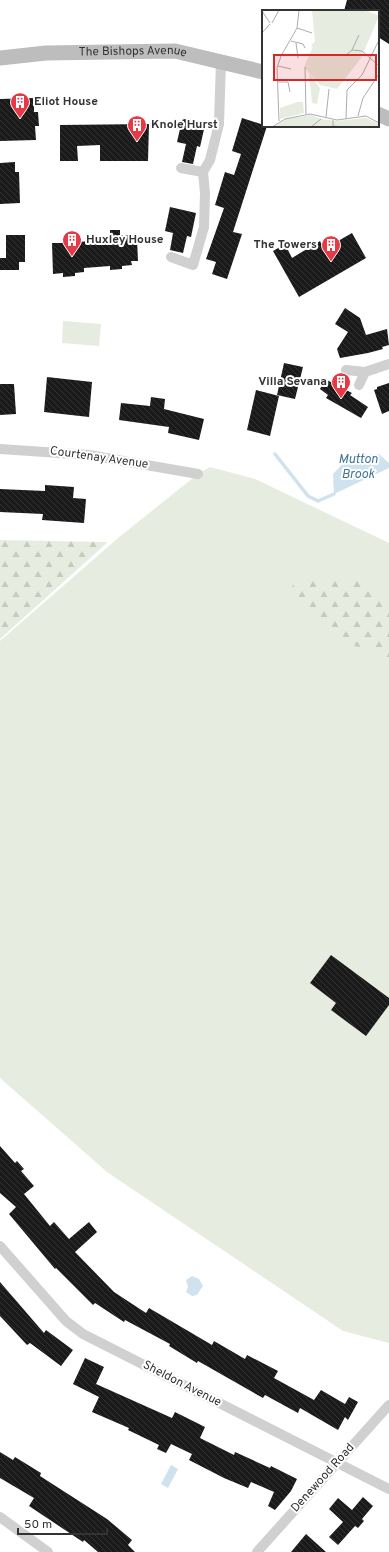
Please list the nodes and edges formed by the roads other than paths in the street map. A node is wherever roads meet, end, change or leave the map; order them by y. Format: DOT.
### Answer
graph roads {
  1 [pos="0,58"];
  2 [pos="221,61"];
  3 [pos="262,72"];
  4 [pos="379,114"];
  5 [pos="389,119"];
  6 [pos="181,168"];
  7 [pos="203,172"];
  8 [pos="171,257"];
  9 [pos="389,364"];
  10 [pos="346,370"];
  11 [pos="365,372"];
  12 [pos="359,385"];
  13 [pos="0,449"];
  14 [pos="198,474"];
  15 [pos="0,1246"];
  16 [pos="389,1405"];
  17 [pos="336,1463"];
  18 [pos="389,1488"];
  19 [pos="0,1517"];
  20 [pos="48,1552"];
  21 [pos="257,1552"];
  1 -- 2 [label="street, The Bishops Avenue"];
  2 -- 3 [label="street, The Bishops Avenue"];
  2 -- 7 [label="street"];
  4 -- 5 [label="street"];
  6 -- 7 [label="street"];
  7 -- 8 [label="street"];
  9 -- 11 [label="street"];
  10 -- 11 [label="street"];
  11 -- 12 [label="street"];
  13 -- 14 [label="street, Courtenay Avenue"];
  15 -- 17 [label="street, Sheldon Avenue"];
  16 -- 17 [label="street, Denewood Road"];
  17 -- 18 [label="street, Sheldon Avenue"];
  17 -- 21 [label="street, Denewood Road"];
  19 -- 20 [label="street"];
}
